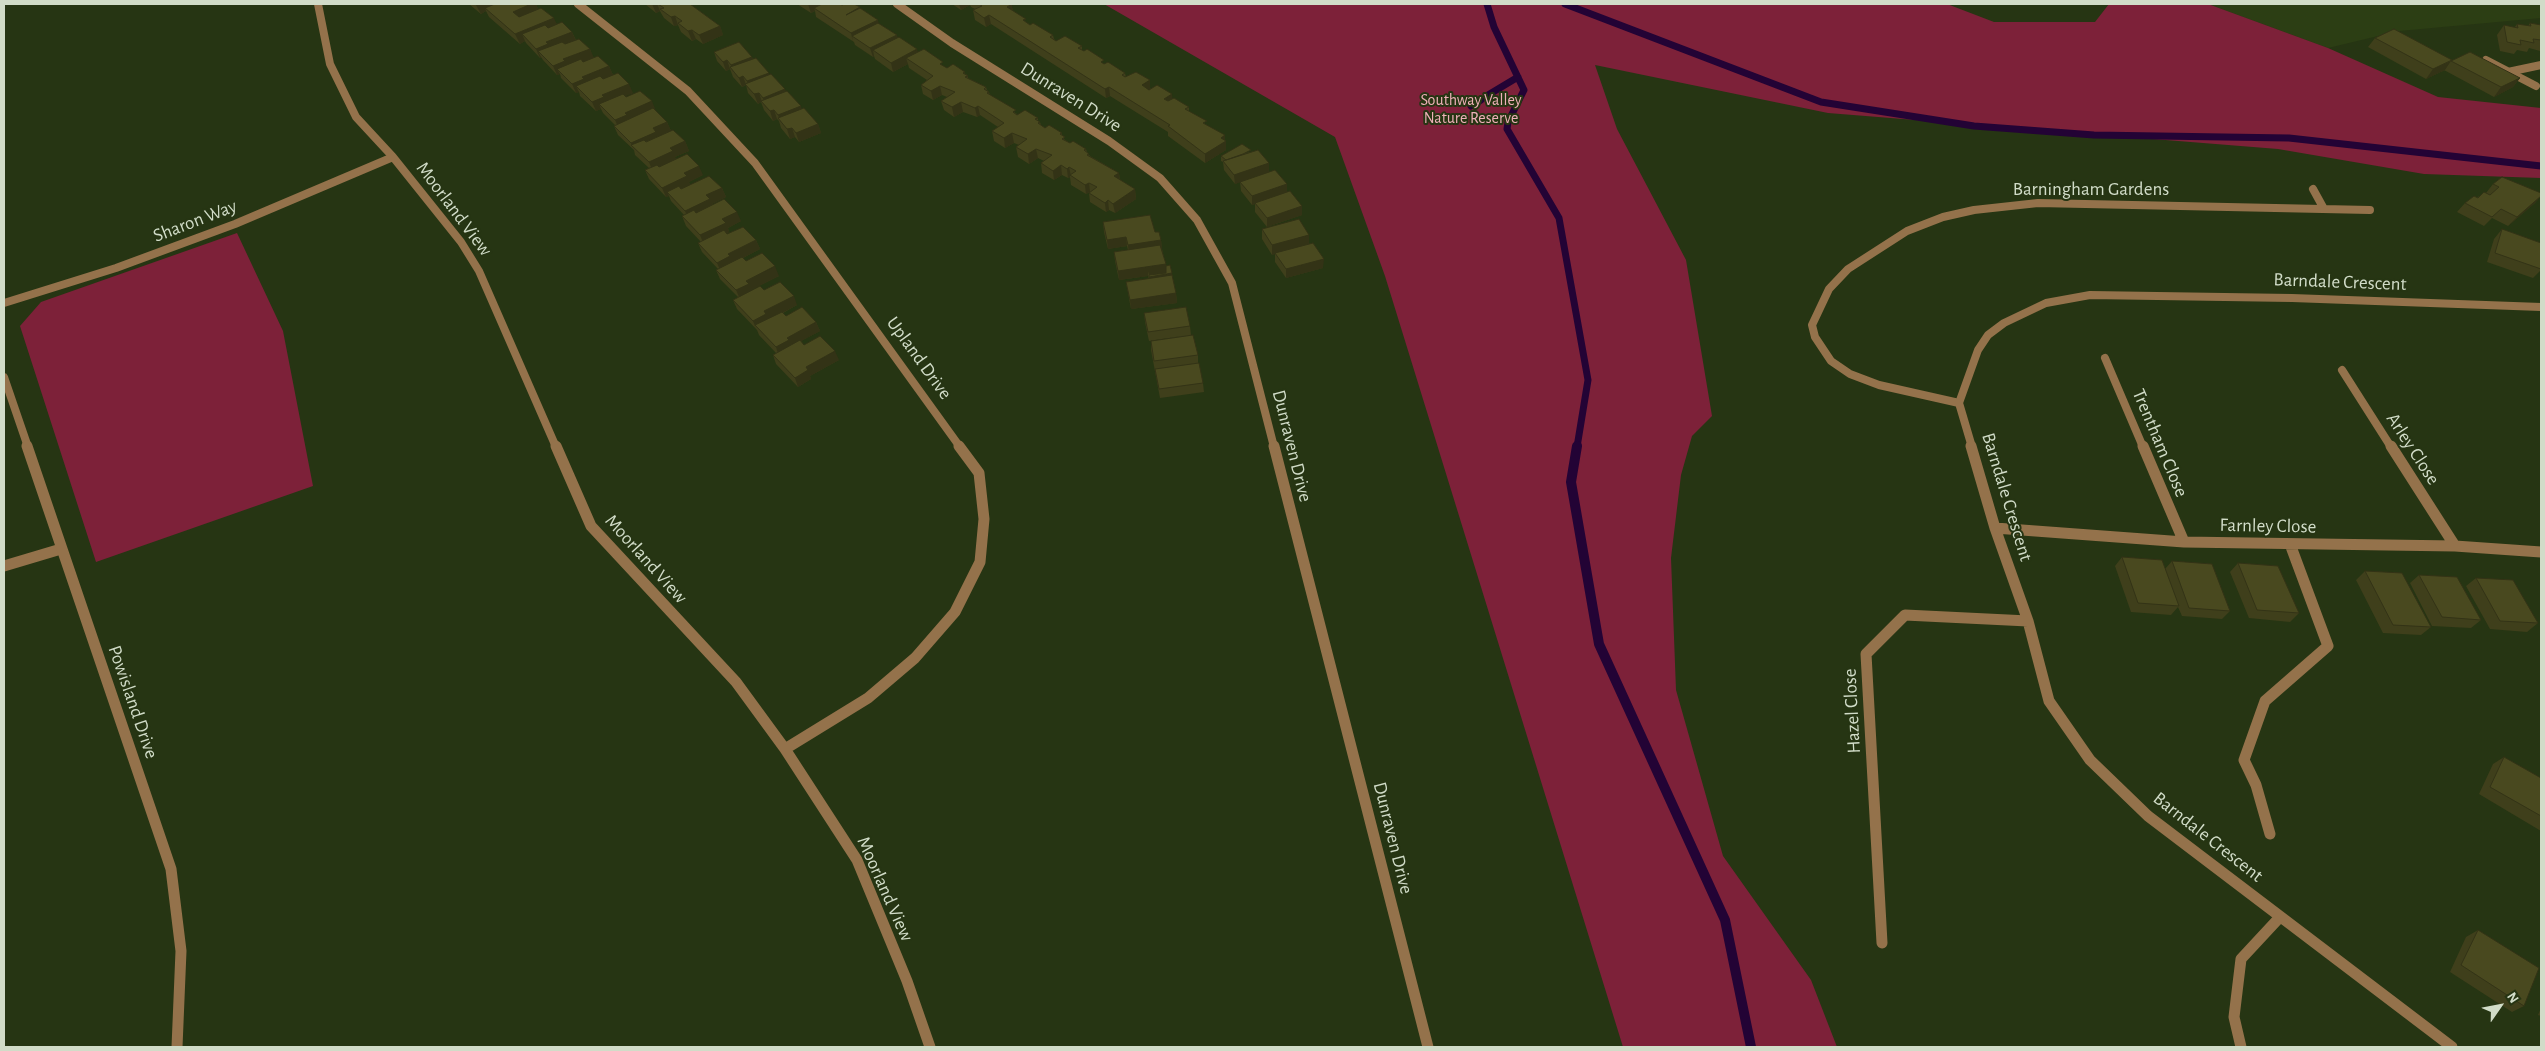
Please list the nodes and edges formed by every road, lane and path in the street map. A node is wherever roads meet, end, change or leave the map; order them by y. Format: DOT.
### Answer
graph roads {
  1 [pos="318,4"];
  2 [pos="578,4"];
  3 [pos="898,4"];
  4 [pos="2479,56"];
  5 [pos="2541,65"];
  6 [pos="2508,72"];
  7 [pos="2536,86"];
  8 [pos="393,157"];
  9 [pos="2313,189"];
  10 [pos="2324,209"];
  11 [pos="2370,210"];
  12 [pos="4,303"];
  13 [pos="2541,307"];
  14 [pos="2105,358"];
  15 [pos="2342,370"];
  16 [pos="4,377"];
  17 [pos="1958,403"];
  18 [pos="1995,528"];
  19 [pos="2184,542"];
  20 [pos="2290,544"];
  21 [pos="2455,546"];
  22 [pos="61,549"];
  23 [pos="2541,552"];
  24 [pos="4,566"];
  25 [pos="2028,621"];
  26 [pos="785,749"];
  27 [pos="2270,834"];
  28 [pos="2280,918"];
  29 [pos="1882,944"];
  30 [pos="177,1047"];
  31 [pos="930,1047"];
  32 [pos="1428,1047"];
  33 [pos="2241,1047"];
  34 [pos="2452,1047"];
  1 -- 8 [label="street, Moorland View"];
  2 -- 26 [label="street, Upland Drive"];
  3 -- 32 [label="street, Dunraven Drive"];
  4 -- 6 [label="street"];
  5 -- 6 [label="street"];
  6 -- 7 [label="street"];
  8 -- 12 [label="street, Sharon Way"];
  8 -- 26 [label="street, Moorland View"];
  9 -- 10 [label="street"];
  10 -- 11 [label="street, Barningham Gardens"];
  10 -- 17 [label="street, Barningham Gardens"];
  13 -- 17 [label="street, Barndale Crescent"];
  14 -- 19 [label="street, Trentham Close"];
  15 -- 21 [label="street, Arley Close"];
  16 -- 22 [label="street, Powisland Drive"];
  17 -- 18 [label="street, Barndale Crescent"];
  18 -- 19 [label="street, Farnley Close"];
  18 -- 25 [label="street, Barndale Crescent"];
  19 -- 20 [label="street, Farnley Close"];
  20 -- 21 [label="street, Farnley Close"];
  20 -- 27 [label="street"];
  21 -- 23 [label="street, Farnley Close"];
  22 -- 24 [label="street"];
  22 -- 30 [label="street, Powisland Drive"];
  25 -- 28 [label="street, Barndale Crescent"];
  25 -- 29 [label="street, Hazel Close"];
  26 -- 31 [label="street, Moorland View"];
  28 -- 33 [label="street"];
  28 -- 34 [label="street, Barndale Crescent"];
}
